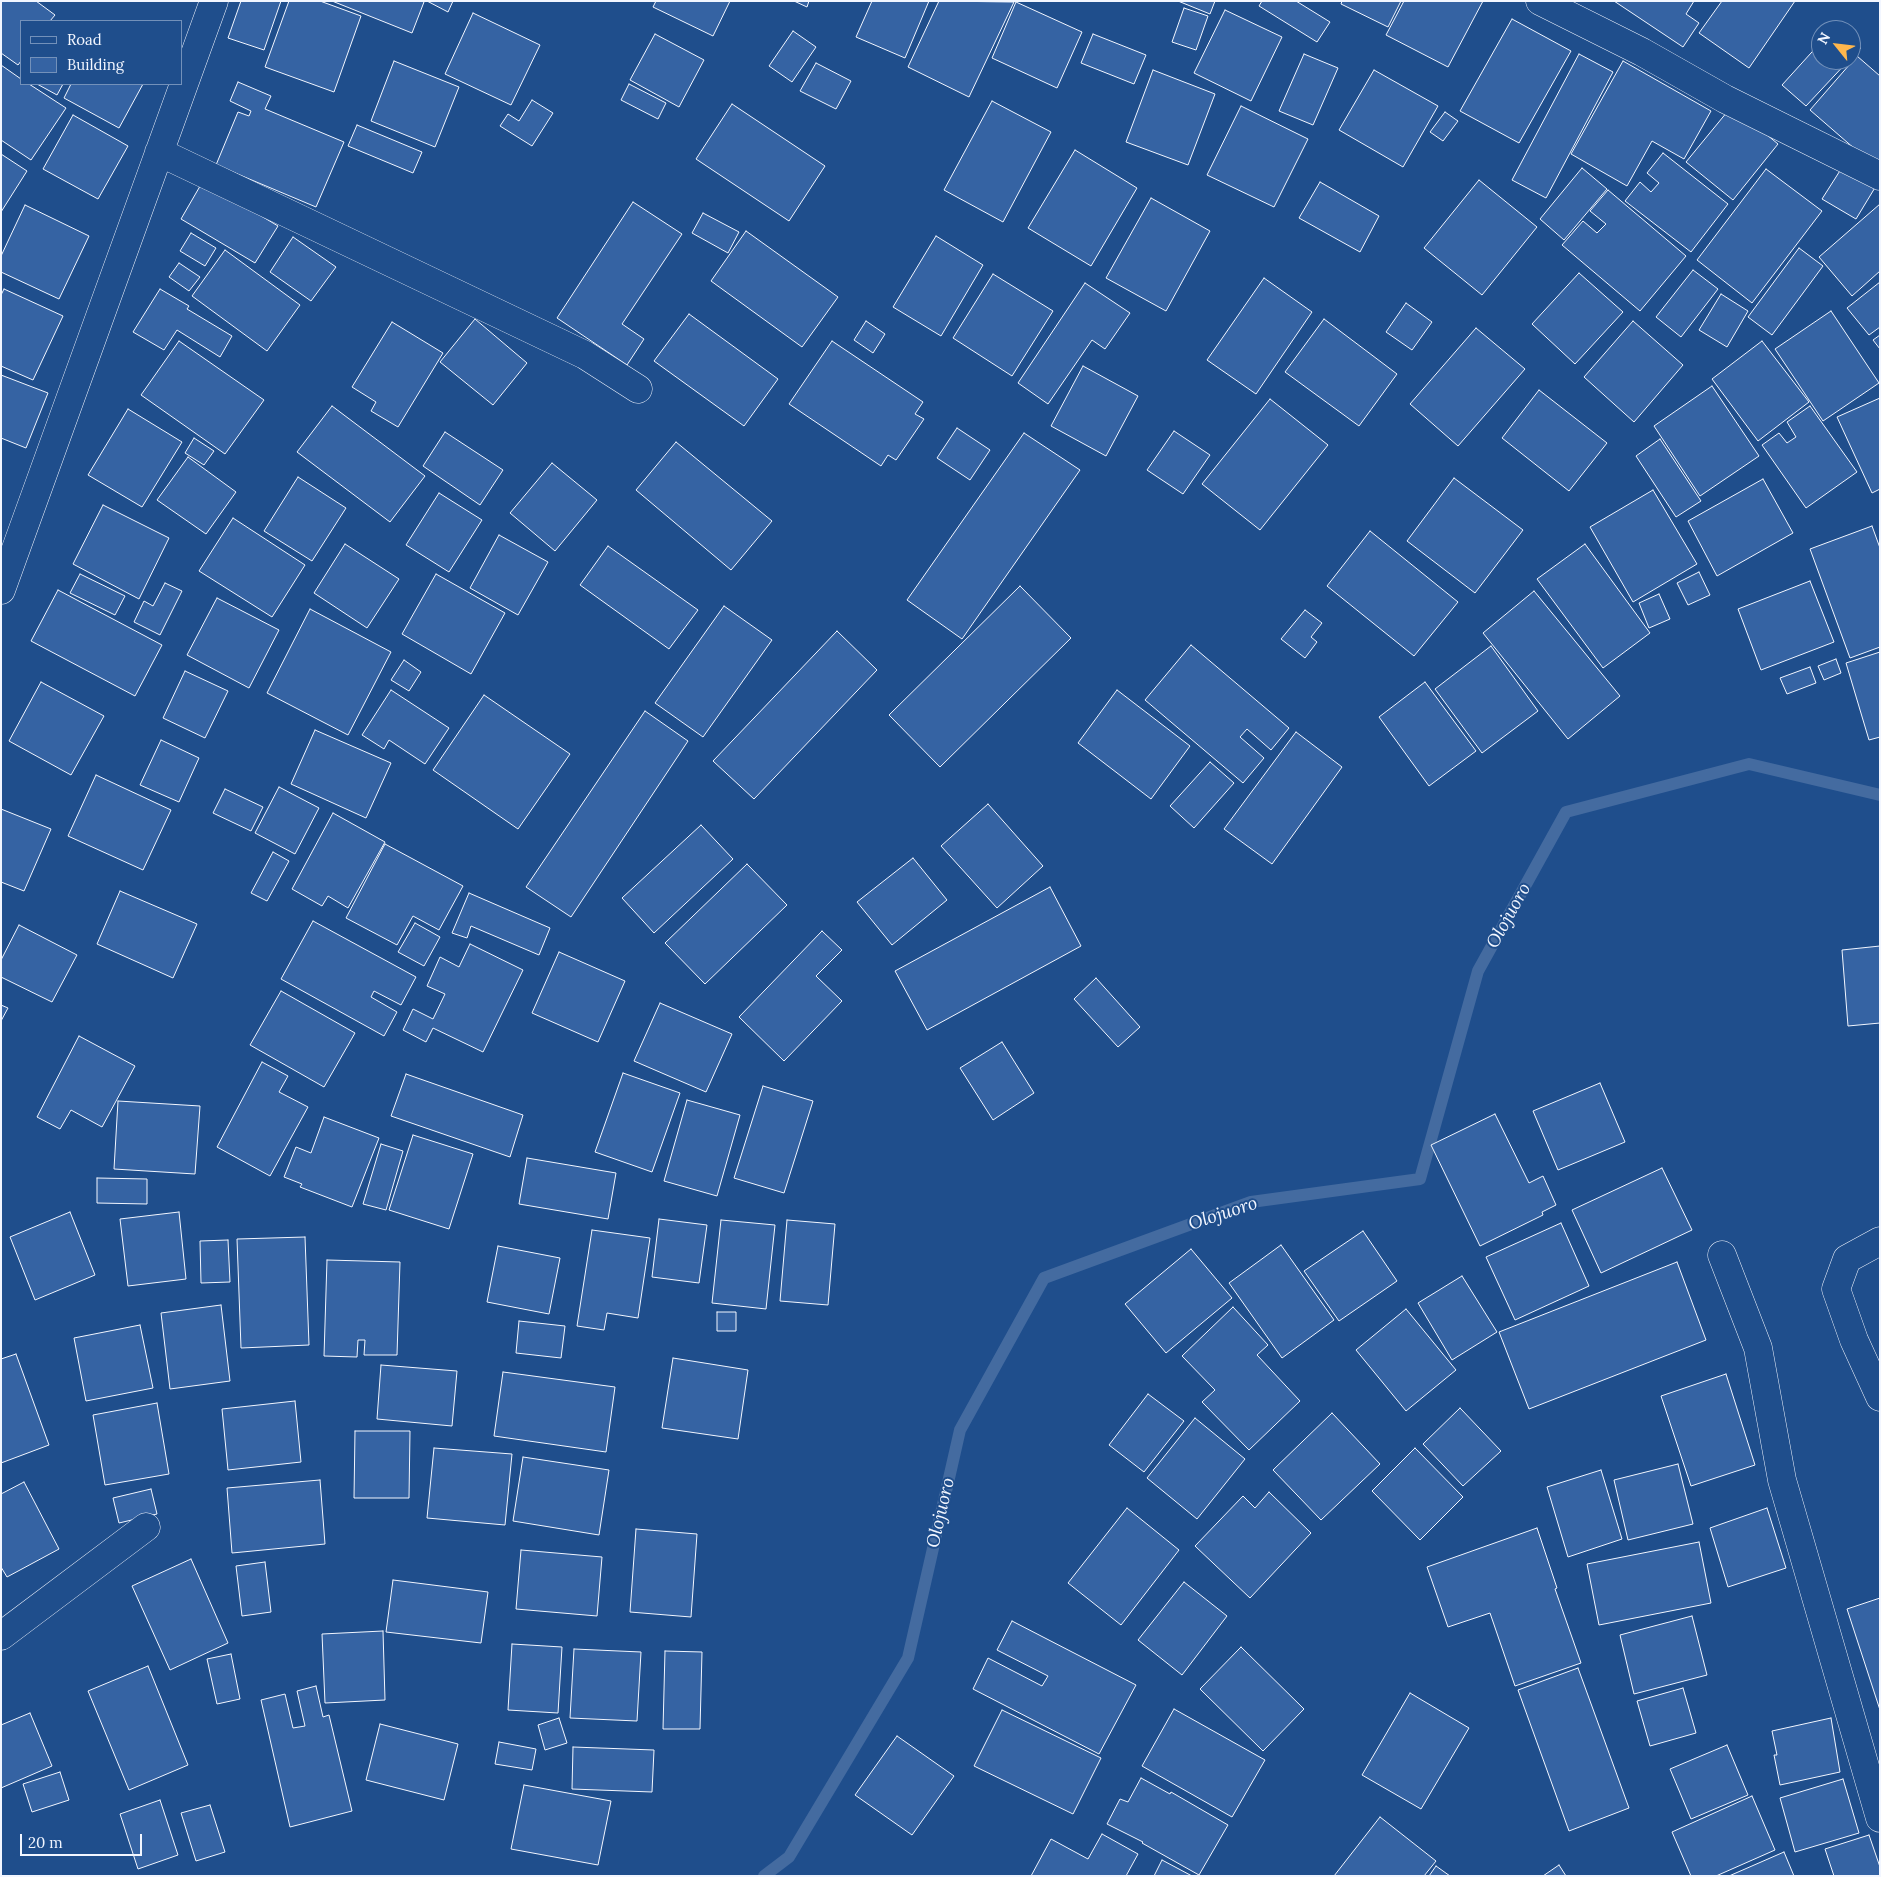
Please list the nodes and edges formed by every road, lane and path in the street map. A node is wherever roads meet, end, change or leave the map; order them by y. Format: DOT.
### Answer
graph roads {
  1 [pos="214,1"];
  2 [pos="1540,1"];
  3 [pos="159,152"];
  4 [pos="1880,176"];
  5 [pos="638,388"];
  6 [pos="1,590"];
  7 [pos="1880,1241"];
  8 [pos="1722,1255"];
  9 [pos="1880,1398"];
  10 [pos="146,1527"];
  11 [pos="1,1636"];
  12 [pos="1880,1818"];
  1 -- 3 [label="street"];
  2 -- 4 [label="street"];
  3 -- 5 [label="street"];
  3 -- 6 [label="street"];
  7 -- 9 [label="street"];
  8 -- 12 [label="street"];
  10 -- 11 [label="street"];
}
